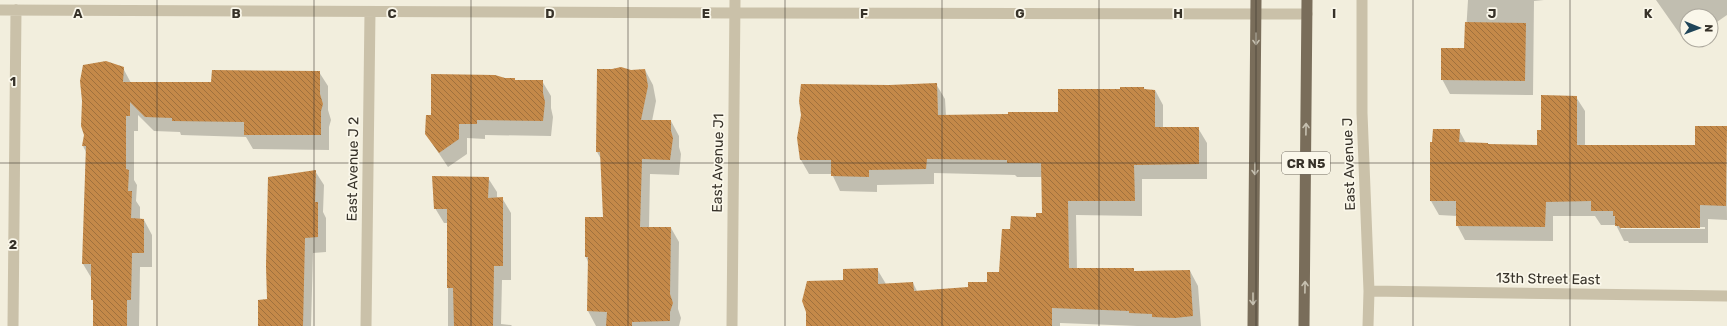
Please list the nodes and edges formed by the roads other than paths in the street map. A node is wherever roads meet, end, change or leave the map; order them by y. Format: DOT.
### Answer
graph roads {
  1 [pos="735,0"];
  2 [pos="1256,0"];
  3 [pos="1307,0"];
  4 [pos="1362,0"];
  5 [pos="0,10"];
  6 [pos="16,10"];
  7 [pos="370,12"];
  8 [pos="735,13"];
  9 [pos="1256,14"];
  10 [pos="1307,14"];
  11 [pos="1369,291"];
  12 [pos="1727,296"];
  13 [pos="13,326"];
  14 [pos="366,326"];
  15 [pos="732,326"];
  16 [pos="1253,326"];
  17 [pos="1304,326"];
  18 [pos="1368,326"];
  1 -- 8 [label="street, East Avenue J1"];
  2 -- 9 [label="main road"];
  3 -- 10 [label="main road, CR N5"];
  4 -- 11 [label="street, East Avenue J"];
  5 -- 6 [label="street"];
  6 -- 7 [label="street"];
  6 -- 13 [label="street"];
  7 -- 8 [label="street"];
  7 -- 14 [label="street, East Avenue J 2"];
  8 -- 9 [label="street"];
  8 -- 15 [label="street, East Avenue J1"];
  9 -- 10 [label="street"];
  9 -- 16 [label="main road, one-way"];
  17 -- 10 [label="main road, CR N5, one-way"];
  11 -- 12 [label="street, 13th Street East"];
  11 -- 18 [label="street, East Avenue J"];
}
